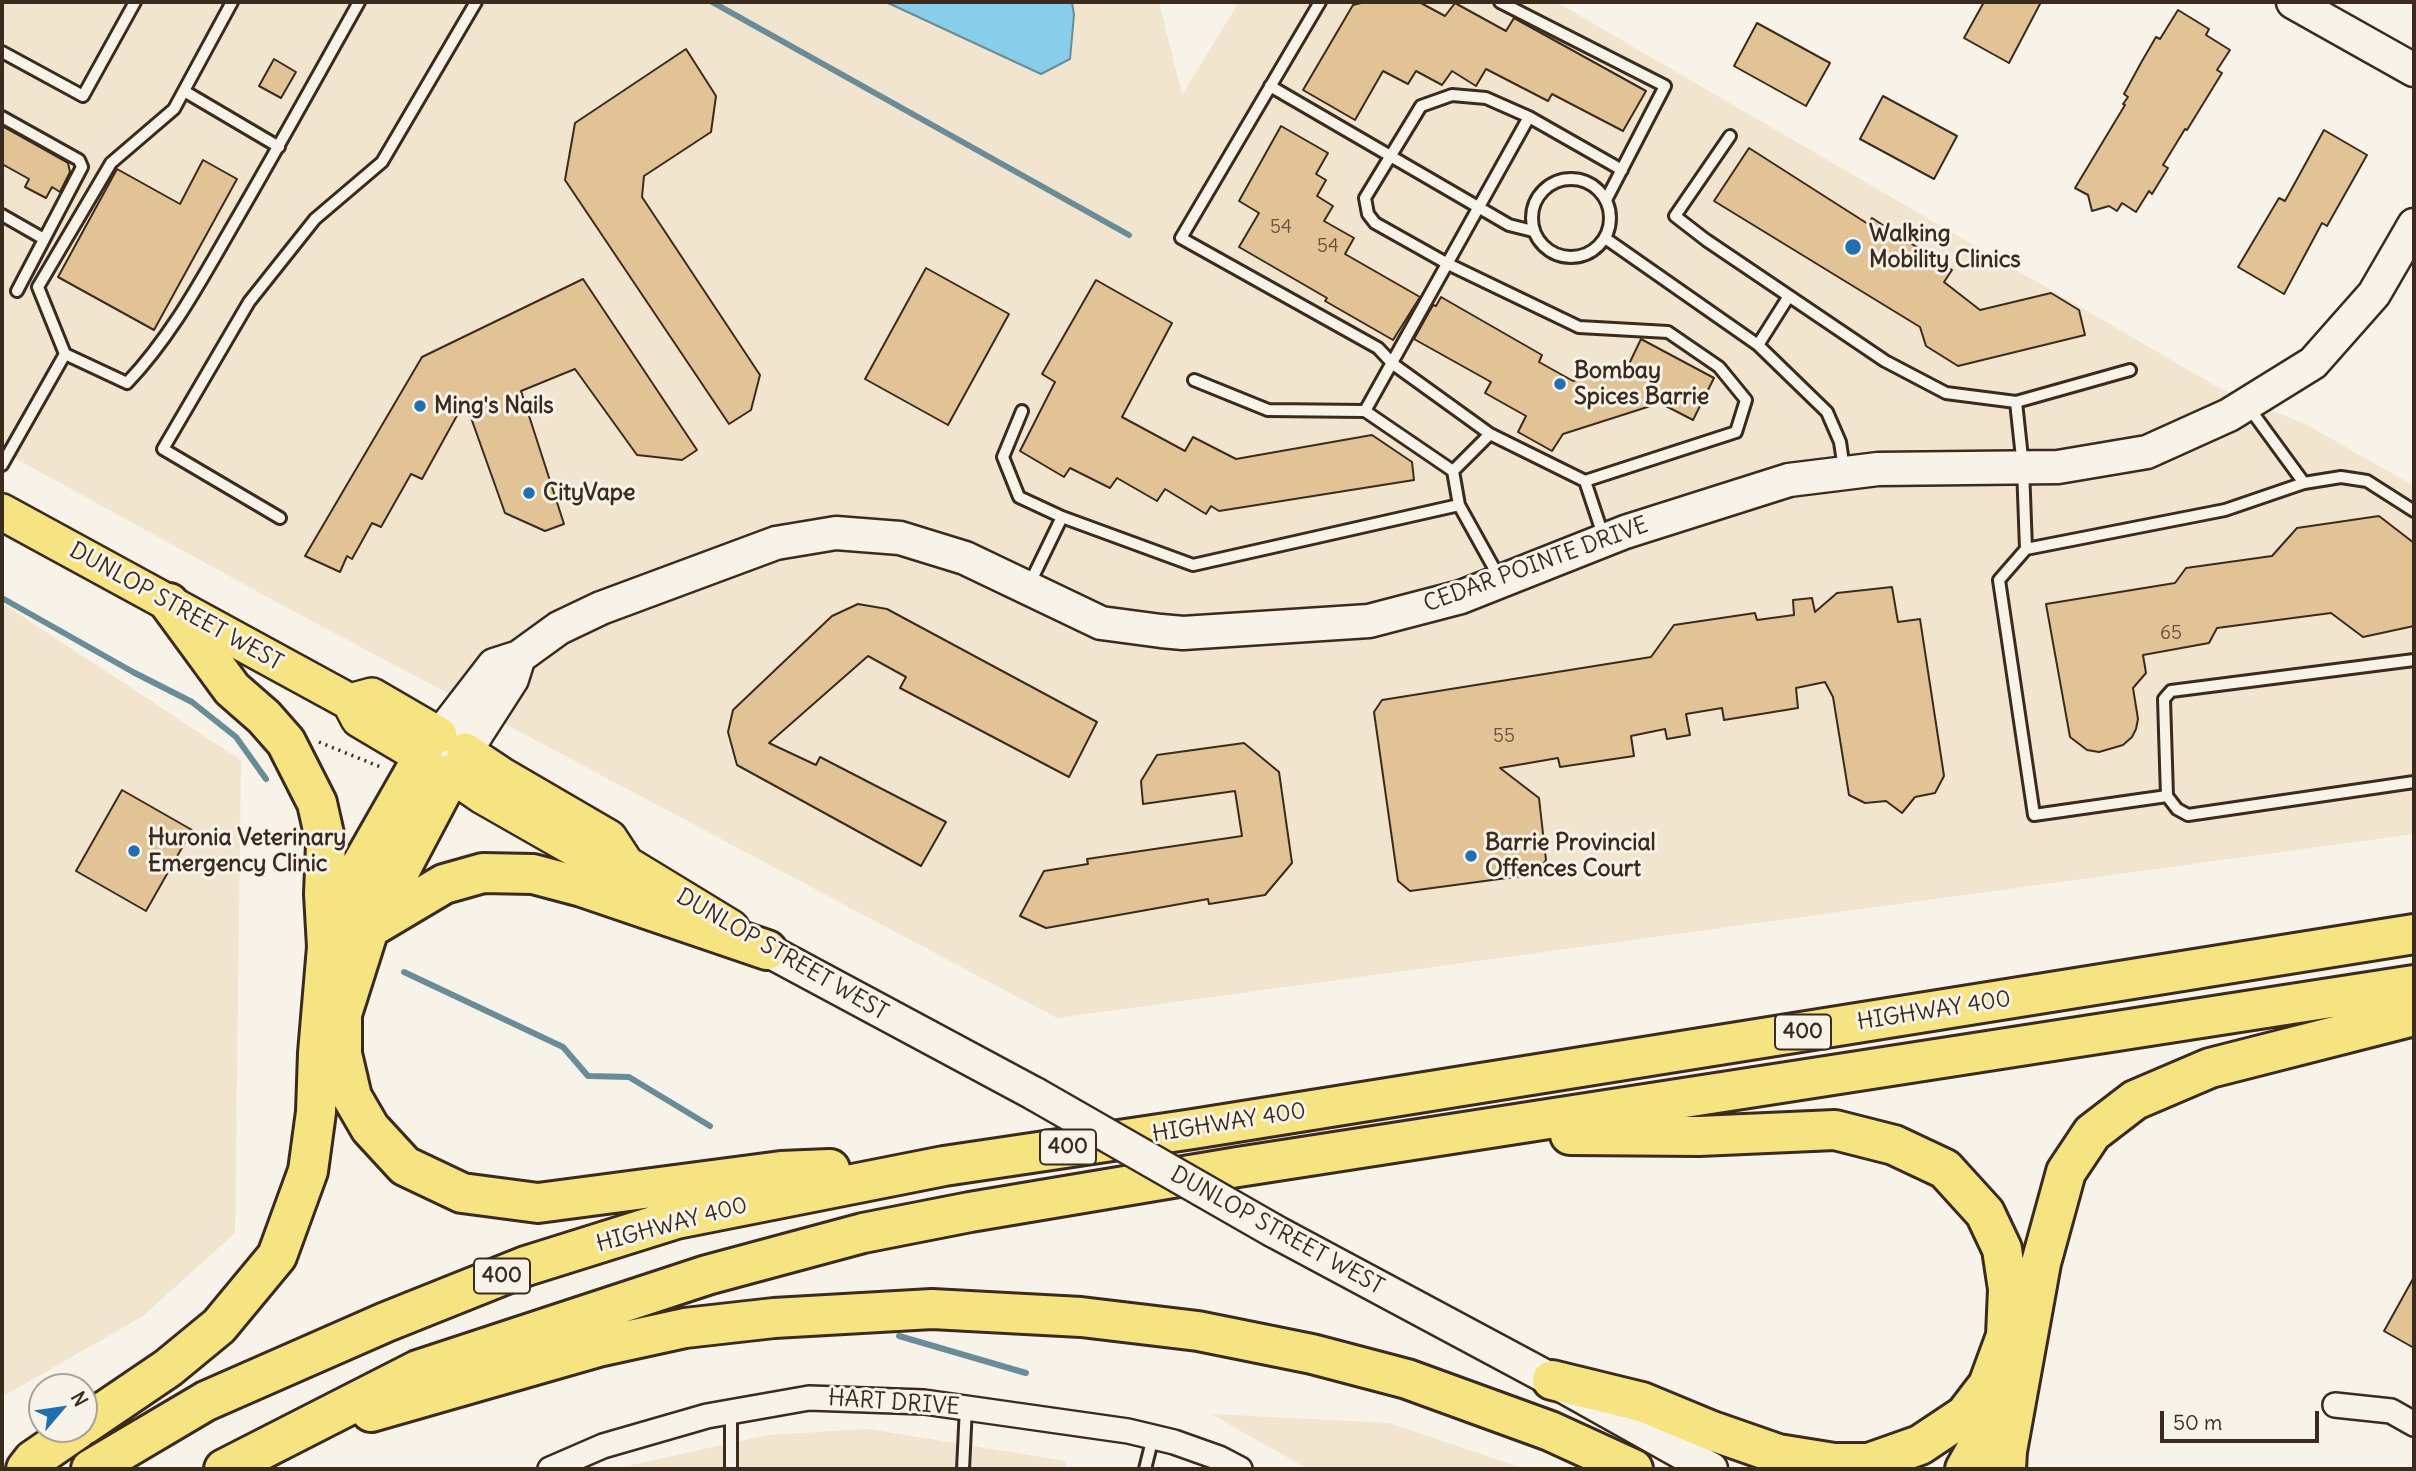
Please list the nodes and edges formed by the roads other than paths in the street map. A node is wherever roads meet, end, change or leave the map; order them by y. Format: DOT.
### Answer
graph roads {
  1 [pos="135,2"];
  2 [pos="232,2"];
  3 [pos="359,2"];
  4 [pos="476,2"];
  5 [pos="1320,2"];
  6 [pos="1500,2"];
  7 [pos="2293,2"];
  8 [pos="2,52"];
  9 [pos="2414,69"];
  10 [pos="1270,86"];
  11 [pos="184,90"];
  12 [pos="2,117"];
  13 [pos="1529,117"];
  14 [pos="1730,136"];
  15 [pos="279,147"];
  16 [pos="1391,156"];
  17 [pos="1622,170"];
  18 [pos="1606,200"];
  19 [pos="1479,208"];
  20 [pos="2,215"];
  21 [pos="2414,225"];
  22 [pos="1534,231"];
  23 [pos="1605,238"];
  24 [pos="44,239"];
  25 [pos="1448,264"];
  26 [pos="17,291"];
  27 [pos="1788,296"];
  28 [pos="1758,345"];
  29 [pos="65,354"];
  30 [pos="1393,364"];
  31 [pos="2130,370"];
  32 [pos="1194,380"];
  33 [pos="2016,402"];
  34 [pos="2247,404"];
  35 [pos="1022,411"];
  36 [pos="1365,411"];
  37 [pos="1490,434"];
  38 [pos="2,465"];
  39 [pos="2023,467"];
  40 [pos="1453,471"];
  41 [pos="1845,473"];
  42 [pos="1585,481"];
  43 [pos="2304,483"];
  44 [pos="1459,505"];
  45 [pos="2414,511"];
  46 [pos="2,512"];
  47 [pos="1062,517"];
  48 [pos="280,518"];
  49 [pos="1604,540"];
  50 [pos="2026,549"];
  51 [pos="1501,581"];
  52 [pos="1028,588"];
  53 [pos="169,603"];
  54 [pos="2414,660"];
  55 [pos="433,757"];
  56 [pos="2414,782"];
  57 [pos="2167,796"];
  58 [pos="369,929"];
  59 [pos="2414,934"];
  60 [pos="327,947"];
  61 [pos="767,950"];
  62 [pos="2414,985"];
  63 [pos="2414,1016"];
  64 [pos="1459,1133"];
  65 [pos="944,1166"];
  66 [pos="2022,1367"];
  67 [pos="1552,1380"];
  68 [pos="2334,1405"];
  69 [pos="966,1407"];
  70 [pos="731,1412"];
  71 [pos="98,1416"];
  72 [pos="2414,1424"];
  73 [pos="285,1437"];
  74 [pos="1153,1437"];
  75 [pos="58,1443"];
  76 [pos="26,1469"];
  77 [pos="91,1469"];
  78 [pos="224,1469"];
  79 [pos="550,1469"];
  80 [pos="731,1469"];
  81 [pos="963,1469"];
  82 [pos="1145,1469"];
  83 [pos="1240,1469"];
  84 [pos="1633,1469"];
  85 [pos="1712,1469"];
  86 [pos="1965,1469"];
  87 [pos="2006,1469"];
  1 -- 8 [label="lane"];
  2 -- 11 [label="lane"];
  3 -- 15 [label="lane"];
  4 -- 48 [label="lane"];
  5 -- 10 [label="lane"];
  6 -- 17 [label="lane"];
  7 -- 9 [label="street"];
  10 -- 16 [label="lane"];
  10 -- 30 [label="lane"];
  11 -- 15 [label="lane"];
  11 -- 29 [label="lane"];
  12 -- 24 [label="lane"];
  13 -- 16 [label="lane"];
  13 -- 17 [label="lane"];
  13 -- 19 [label="lane"];
  14 -- 27 [label="lane"];
  15 -- 29 [label="lane"];
  16 -- 19 [label="lane"];
  16 -- 25 [label="lane"];
  17 -- 18 [label="lane"];
  18 -- 22 [label="lane"];
  18 -- 23 [label="lane"];
  19 -- 22 [label="lane"];
  19 -- 25 [label="lane"];
  20 -- 24 [label="lane"];
  21 -- 34 [label="street, CEDAR POINTE DRIVE"];
  22 -- 23 [label="lane"];
  23 -- 28 [label="lane"];
  24 -- 26 [label="lane"];
  25 -- 30 [label="lane"];
  25 -- 42 [label="lane"];
  27 -- 28 [label="lane"];
  27 -- 33 [label="lane"];
  28 -- 41 [label="lane"];
  29 -- 38 [label="lane"];
  30 -- 36 [label="lane"];
  30 -- 37 [label="lane"];
  31 -- 33 [label="lane"];
  32 -- 36 [label="lane"];
  33 -- 39 [label="lane"];
  34 -- 39 [label="street, CEDAR POINTE DRIVE"];
  34 -- 43 [label="lane"];
  35 -- 47 [label="lane"];
  36 -- 40 [label="lane"];
  37 -- 40 [label="lane"];
  37 -- 42 [label="lane"];
  39 -- 41 [label="street, CEDAR POINTE DRIVE"];
  39 -- 50 [label="lane"];
  40 -- 44 [label="lane"];
  41 -- 49 [label="street, CEDAR POINTE DRIVE"];
  42 -- 49 [label="lane"];
  43 -- 45 [label="lane"];
  43 -- 50 [label="lane"];
  44 -- 47 [label="lane"];
  44 -- 51 [label="lane"];
  46 -- 53 [label="main road, DUNLOP STREET WEST"];
  47 -- 52 [label="lane"];
  49 -- 51 [label="street, CEDAR POINTE DRIVE"];
  50 -- 57 [label="lane"];
  51 -- 52 [label="street, CEDAR POINTE DRIVE"];
  52 -- 55 [label="street, CEDAR POINTE DRIVE"];
  53 -- 55 [label="main road, DUNLOP STREET WEST"];
  53 -- 60 [label="highway"];
  54 -- 57 [label="lane"];
  55 -- 58 [label="highway"];
  55 -- 60 [label="highway"];
  55 -- 61 [label="main road, DUNLOP STREET WEST"];
  56 -- 57 [label="lane"];
  58 -- 61 [label="highway"];
  58 -- 65 [label="highway"];
  59 -- 65 [label="highway, HIGHWAY 400 / 400"];
  60 -- 71 [label="highway"];
  61 -- 67 [label="street, DUNLOP STREET WEST, bridge"];
  62 -- 64 [label="highway, HIGHWAY 400 / 400"];
  63 -- 66 [label="highway"];
  64 -- 67 [label="highway"];
  64 -- 73 [label="highway, HIGHWAY 400 / 400"];
  65 -- 77 [label="highway, HIGHWAY 400 / 400"];
  66 -- 86 [label="highway"];
  66 -- 87 [label="highway"];
  67 -- 85 [label="street, DUNLOP STREET WEST"];
  68 -- 72 [label="street"];
  69 -- 70 [label="street, HART DRIVE"];
  69 -- 74 [label="street, HART DRIVE"];
  69 -- 81 [label="lane"];
  70 -- 79 [label="street, HART DRIVE"];
  70 -- 80 [label="lane"];
  73 -- 78 [label="highway, HIGHWAY 400 / 400"];
  73 -- 84 [label="highway"];
  74 -- 82 [label="lane"];
  74 -- 83 [label="street, HART DRIVE"];
  75 -- 76 [label="highway"];
}
